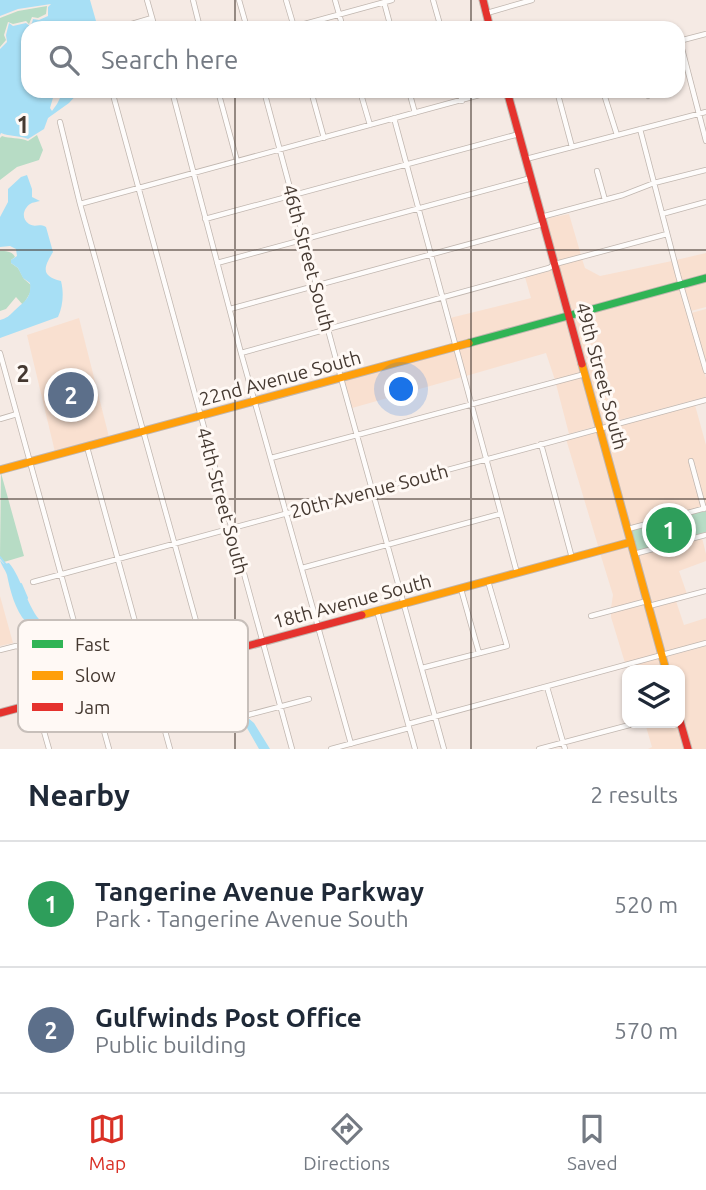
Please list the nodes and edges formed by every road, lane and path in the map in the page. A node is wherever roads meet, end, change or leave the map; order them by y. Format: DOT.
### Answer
graph roads {
  1 [pos="147,0"];
  2 [pos="192,0"];
  3 [pos="239,0"];
  4 [pos="286,0"];
  5 [pos="335,0"];
  6 [pos="392,0"];
  7 [pos="433,0"];
  8 [pos="483,0"];
  9 [pos="532,0"];
  10 [pos="384,1"];
  11 [pos="487,13"];
  12 [pos="339,14"];
  13 [pos="152,18"];
  14 [pos="142,21"];
  15 [pos="153,21"];
  16 [pos="198,21"];
  17 [pos="245,21"];
  18 [pos="290,21"];
  19 [pos="316,21"];
  20 [pos="341,21"];
  21 [pos="389,21"];
  22 [pos="439,21"];
  23 [pos="489,21"];
  24 [pos="706,34"];
  25 [pos="685,39"];
  26 [pos="685,63"];
  27 [pos="114,98"];
  28 [pos="174,98"];
  29 [pos="220,98"];
  30 [pos="266,98"];
  31 [pos="313,98"];
  32 [pos="362,98"];
  33 [pos="411,98"];
  34 [pos="461,98"];
  35 [pos="472,98"];
  36 [pos="509,98"];
  37 [pos="559,98"];
  38 [pos="605,98"];
  39 [pos="462,101"];
  40 [pos="706,111"];
  41 [pos="415,113"];
  42 [pos="699,113"];
  43 [pos="394,118"];
  44 [pos="60,122"];
  45 [pos="370,125"];
  46 [pos="640,129"];
  47 [pos="519,134"];
  48 [pos="617,135"];
  49 [pos="324,138"];
  50 [pos="706,141"];
  51 [pos="572,147"];
  52 [pos="279,150"];
  53 [pos="526,159"];
  54 [pos="237,162"];
  55 [pos="406,165"];
  56 [pos="706,170"];
  57 [pos="597,171"];
  58 [pos="192,173"];
  59 [pos="531,178"];
  60 [pos="654,183"];
  61 [pos="138,188"];
  62 [pos="292,197"];
  63 [pos="605,200"];
  64 [pos="706,202"];
  65 [pos="80,204"];
  66 [pos="418,209"];
  67 [pos="662,214"];
  68 [pos="205,219"];
  69 [pos="542,220"];
  70 [pos="667,234"];
  71 [pos="305,240"];
  72 [pos="430,255"];
  73 [pos="217,263"];
  74 [pos="555,264"];
  75 [pos="706,278"];
  76 [pos="681,284"];
  77 [pos="317,286"];
  78 [pos="442,298"];
  79 [pos="230,309"];
  80 [pos="569,316"];
  81 [pos="328,329"];
  82 [pos="455,346"];
  83 [pos="241,352"];
  84 [pos="0,353"];
  85 [pos="2,370"];
  86 [pos="706,371"];
  87 [pos="585,374"];
  88 [pos="341,377"];
  89 [pos="706,400"];
  90 [pos="255,401"];
  91 [pos="472,405"];
  92 [pos="17,414"];
  93 [pos="200,416"];
  94 [pos="0,419"];
  95 [pos="600,428"];
  96 [pos="144,431"];
  97 [pos="358,435"];
  98 [pos="541,443"];
  99 [pos="87,447"];
  100 [pos="271,458"];
  101 [pos="485,459"];
  102 [pos="691,461"];
  103 [pos="30,462"];
  104 [pos="0,470"];
  105 [pos="373,490"];
  106 [pos="705,508"];
  107 [pos="286,514"];
  108 [pos="500,514"];
  109 [pos="231,528"];
  110 [pos="628,529"];
  111 [pos="706,535"];
  112 [pos="631,542"];
  113 [pos="174,544"];
  114 [pos="388,545"];
  115 [pos="634,554"];
  116 [pos="572,558"];
  117 [pos="117,559"];
  118 [pos="302,568"];
  119 [pos="517,573"];
  120 [pos="61,575"];
  121 [pos="488,581"];
  122 [pos="33,582"];
  123 [pos="461,589"];
  124 [pos="706,591"];
  125 [pos="404,603"];
  126 [pos="648,604"];
  127 [pos="377,611"];
  128 [pos="591,616"];
  129 [pos="73,620"];
  130 [pos="134,620"];
  131 [pos="196,620"];
  132 [pos="317,626"];
  133 [pos="262,642"];
  134 [pos="706,643"];
  135 [pos="18,646"];
  136 [pos="248,646"];
  137 [pos="0,650"];
  138 [pos="479,653"];
  139 [pos="662,655"];
  140 [pos="665,665"];
  141 [pos="422,668"];
  142 [pos="547,687"];
  143 [pos="309,699"];
  144 [pos="280,707"];
  145 [pos="18,708"];
  146 [pos="0,713"];
  147 [pos="248,715"];
  148 [pos="436,717"];
  149 [pos="408,726"];
  150 [pos="622,727"];
  151 [pos="682,728"];
  152 [pos="44,732"];
  153 [pos="104,732"];
  154 [pos="165,732"];
  155 [pos="562,743"];
  156 [pos="351,744"];
  157 [pos="49,749"];
  158 [pos="109,749"];
  159 [pos="170,749"];
  160 [pos="292,749"];
  161 [pos="331,749"];
  162 [pos="415,749"];
  163 [pos="444,749"];
  164 [pos="539,749"];
  165 [pos="565,749"];
  166 [pos="688,749"];
  1 -- 13 [label="street"];
  2 -- 16 [label="street"];
  3 -- 17 [label="street"];
  4 -- 18 [label="street"];
  5 -- 12 [label="street"];
  6 -- 10 [label="street"];
  7 -- 22 [label="street"];
  8 -- 11 [label="main road"];
  9 -- 11 [label="street"];
  10 -- 12 [label="street"];
  10 -- 21 [label="street"];
  11 -- 23 [label="main road"];
  12 -- 19 [label="street"];
  12 -- 20 [label="street"];
  13 -- 14 [label="street"];
  13 -- 15 [label="street"];
  24 -- 25 [label="street"];
  26 -- 42 [label="street"];
  27 -- 61 [label="street, 44th Street South"];
  28 -- 58 [label="street"];
  29 -- 54 [label="street"];
  30 -- 52 [label="street, 46th Street South"];
  31 -- 49 [label="street"];
  32 -- 45 [label="street"];
  33 -- 41 [label="street"];
  34 -- 39 [label="street"];
  35 -- 39 [label="street"];
  36 -- 47 [label="main road, 49th Street South"];
  37 -- 51 [label="street"];
  38 -- 48 [label="street"];
  39 -- 41 [label="street"];
  40 -- 42 [label="street"];
  41 -- 43 [label="street"];
  42 -- 46 [label="street"];
  42 -- 50 [label="street"];
  43 -- 45 [label="street"];
  43 -- 55 [label="street"];
  44 -- 65 [label="street"];
  45 -- 49 [label="street"];
  46 -- 48 [label="street"];
  46 -- 60 [label="street"];
  47 -- 53 [label="main road, 49th Street South"];
  47 -- 55 [label="street"];
  48 -- 51 [label="street"];
  49 -- 52 [label="street"];
  51 -- 53 [label="street"];
  52 -- 54 [label="street"];
  52 -- 62 [label="street, 46th Street South"];
  53 -- 59 [label="main road, 49th Street South"];
  54 -- 58 [label="street"];
  55 -- 62 [label="street"];
  55 -- 66 [label="street"];
  56 -- 60 [label="street"];
  57 -- 63 [label="street"];
  58 -- 61 [label="street"];
  58 -- 68 [label="street"];
  59 -- 66 [label="street"];
  59 -- 69 [label="main road, 49th Street South"];
  60 -- 63 [label="street"];
  60 -- 67 [label="street"];
  61 -- 65 [label="street"];
  61 -- 93 [label="street, 44th Street South"];
  62 -- 68 [label="street"];
  62 -- 71 [label="street, 46th Street South"];
  63 -- 69 [label="street"];
  64 -- 67 [label="street"];
  65 -- 96 [label="street"];
  66 -- 71 [label="street"];
  66 -- 72 [label="street"];
  67 -- 70 [label="street"];
  68 -- 73 [label="street"];
  69 -- 72 [label="street"];
  69 -- 74 [label="main road, 49th Street South"];
  70 -- 74 [label="street"];
  70 -- 76 [label="street"];
  71 -- 73 [label="street"];
  71 -- 77 [label="street, 46th Street South"];
  72 -- 77 [label="street"];
  72 -- 78 [label="street"];
  73 -- 79 [label="street"];
  74 -- 78 [label="street"];
  74 -- 80 [label="main road, 49th Street South"];
  75 -- 76 [label="main road, 22nd Avenue South"];
  76 -- 80 [label="main road, 22nd Avenue South"];
  76 -- 86 [label="street"];
  77 -- 79 [label="street"];
  77 -- 81 [label="street, 46th Street South"];
  78 -- 81 [label="street"];
  78 -- 82 [label="street"];
  79 -- 83 [label="street"];
  80 -- 82 [label="main road, 22nd Avenue South"];
  80 -- 87 [label="main road, 49th Street South"];
  81 -- 83 [label="street"];
  81 -- 88 [label="street, 46th Street South"];
  82 -- 88 [label="main road, 22nd Avenue South"];
  82 -- 91 [label="street"];
  83 -- 90 [label="street"];
  84 -- 85 [label="street"];
  85 -- 92 [label="street"];
  87 -- 91 [label="street"];
  87 -- 95 [label="main road, 49th Street South"];
  88 -- 90 [label="main road, 22nd Avenue South"];
  88 -- 97 [label="street, 46th Street South"];
  89 -- 95 [label="street, 20th Avenue South"];
  90 -- 93 [label="main road, 22nd Avenue South"];
  90 -- 100 [label="street"];
  91 -- 97 [label="street"];
  91 -- 101 [label="street"];
  92 -- 94 [label="street"];
  92 -- 103 [label="street"];
  93 -- 96 [label="main road, 22nd Avenue South"];
  93 -- 109 [label="street, 44th Street South"];
  95 -- 98 [label="street, 20th Avenue South"];
  95 -- 110 [label="main road, 49th Street South"];
  96 -- 99 [label="main road, 22nd Avenue South"];
  96 -- 113 [label="street"];
  97 -- 100 [label="street"];
  97 -- 105 [label="street, 46th Street South"];
  98 -- 101 [label="street, 20th Avenue South"];
  98 -- 116 [label="street"];
  99 -- 103 [label="main road, 22nd Avenue South"];
  99 -- 117 [label="street"];
  100 -- 107 [label="street"];
  101 -- 105 [label="street, 20th Avenue South"];
  101 -- 108 [label="street"];
  102 -- 106 [label="street"];
  103 -- 104 [label="main road, 22nd Avenue South"];
  103 -- 120 [label="street"];
  105 -- 107 [label="street, 20th Avenue South"];
  105 -- 114 [label="street, 46th Street South"];
  106 -- 110 [label="street"];
  107 -- 109 [label="street, 20th Avenue South"];
  107 -- 118 [label="street"];
  108 -- 114 [label="street"];
  108 -- 119 [label="street"];
  109 -- 113 [label="street, 20th Avenue South"];
  109 -- 133 [label="street, 44th Street South"];
  110 -- 112 [label="main road, 49th Street South"];
  111 -- 115 [label="street"];
  112 -- 115 [label="main road, 49th Street South"];
  112 -- 116 [label="main road, 18th Avenue South"];
  113 -- 117 [label="street, 20th Avenue South"];
  113 -- 131 [label="street"];
  114 -- 118 [label="street"];
  114 -- 125 [label="street, 46th Street South"];
  115 -- 126 [label="main road, 49th Street South"];
  116 -- 119 [label="main road, 18th Avenue South"];
  117 -- 120 [label="street, 20th Avenue South"];
  117 -- 130 [label="street"];
  118 -- 132 [label="street"];
  119 -- 121 [label="main road, 18th Avenue South"];
  120 -- 122 [label="street, 20th Avenue South"];
  120 -- 129 [label="street"];
  121 -- 123 [label="main road, 18th Avenue South"];
  121 -- 138 [label="street"];
  123 -- 125 [label="main road, 18th Avenue South"];
  123 -- 138 [label="street"];
  124 -- 126 [label="street"];
  125 -- 127 [label="main road, 18th Avenue South"];
  125 -- 141 [label="street, 46th Street South"];
  126 -- 128 [label="street"];
  126 -- 139 [label="main road, 49th Street South"];
  127 -- 132 [label="main road, 18th Avenue South"];
  127 -- 149 [label="street"];
  132 -- 133 [label="main road, 18th Avenue South"];
  132 -- 156 [label="street"];
  133 -- 136 [label="main road, 18th Avenue South"];
  133 -- 144 [label="street, 44th Street South"];
  134 -- 139 [label="street"];
  135 -- 137 [label="street"];
  138 -- 141 [label="street"];
  139 -- 140 [label="main road, 49th Street South"];
  139 -- 142 [label="street"];
  141 -- 148 [label="street, 46th Street South"];
  142 -- 148 [label="street"];
  142 -- 155 [label="street"];
  143 -- 144 [label="street"];
  144 -- 147 [label="street"];
  144 -- 160 [label="street, 44th Street South"];
  145 -- 146 [label="main road, 18th Avenue South"];
  148 -- 149 [label="street"];
  148 -- 163 [label="street, 46th Street South"];
  149 -- 156 [label="street"];
  149 -- 162 [label="street"];
  150 -- 155 [label="street"];
  151 -- 166 [label="main road"];
  152 -- 157 [label="street"];
  153 -- 158 [label="street"];
  154 -- 159 [label="street"];
  155 -- 164 [label="street"];
  155 -- 165 [label="street"];
  156 -- 161 [label="street"];
}
